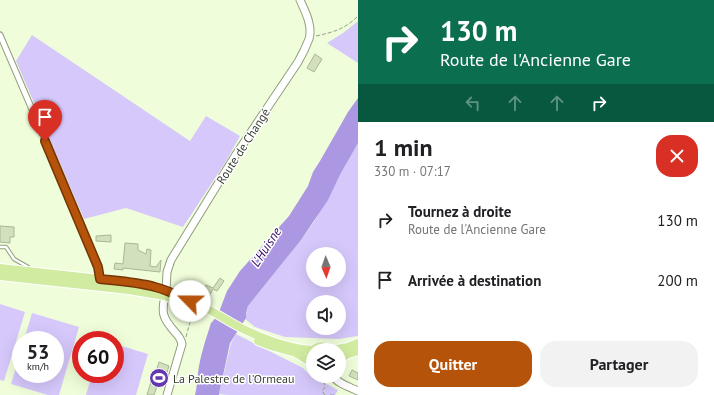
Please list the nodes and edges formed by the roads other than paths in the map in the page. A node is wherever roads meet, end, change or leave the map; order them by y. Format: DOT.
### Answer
graph roads {
  1 [pos="300,0"];
  2 [pos="0,35"];
  3 [pos="0,247"];
  4 [pos="0,268"];
  5 [pos="51,274"];
  6 [pos="0,276"];
  7 [pos="100,279"];
  8 [pos="166,294"];
  9 [pos="212,314"];
  10 [pos="242,330"];
  11 [pos="358,343"];
  12 [pos="346,347"];
  13 [pos="306,349"];
  14 [pos="358,350"];
  15 [pos="346,355"];
  16 [pos="306,361"];
  17 [pos="339,383"];
  18 [pos="358,391"];
  19 [pos="167,395"];
  1 -- 8 [label="street, Route de Changé"];
  2 -- 7 [label="street"];
  3 -- 5 [label="lane"];
  4 -- 5 [label="main road"];
  5 -- 7 [label="main road"];
  6 -- 8 [label="main road"];
  7 -- 8 [label="main road"];
  8 -- 9 [label="main road"];
  8 -- 9 [label="main road"];
  8 -- 19 [label="street, Route de Changé"];
  9 -- 10 [label="main road"];
  10 -- 13 [label="main road"];
  10 -- 16 [label="main road"];
  11 -- 12 [label="main road"];
  14 -- 15 [label="main road"];
  17 -- 18 [label="street"];
}
